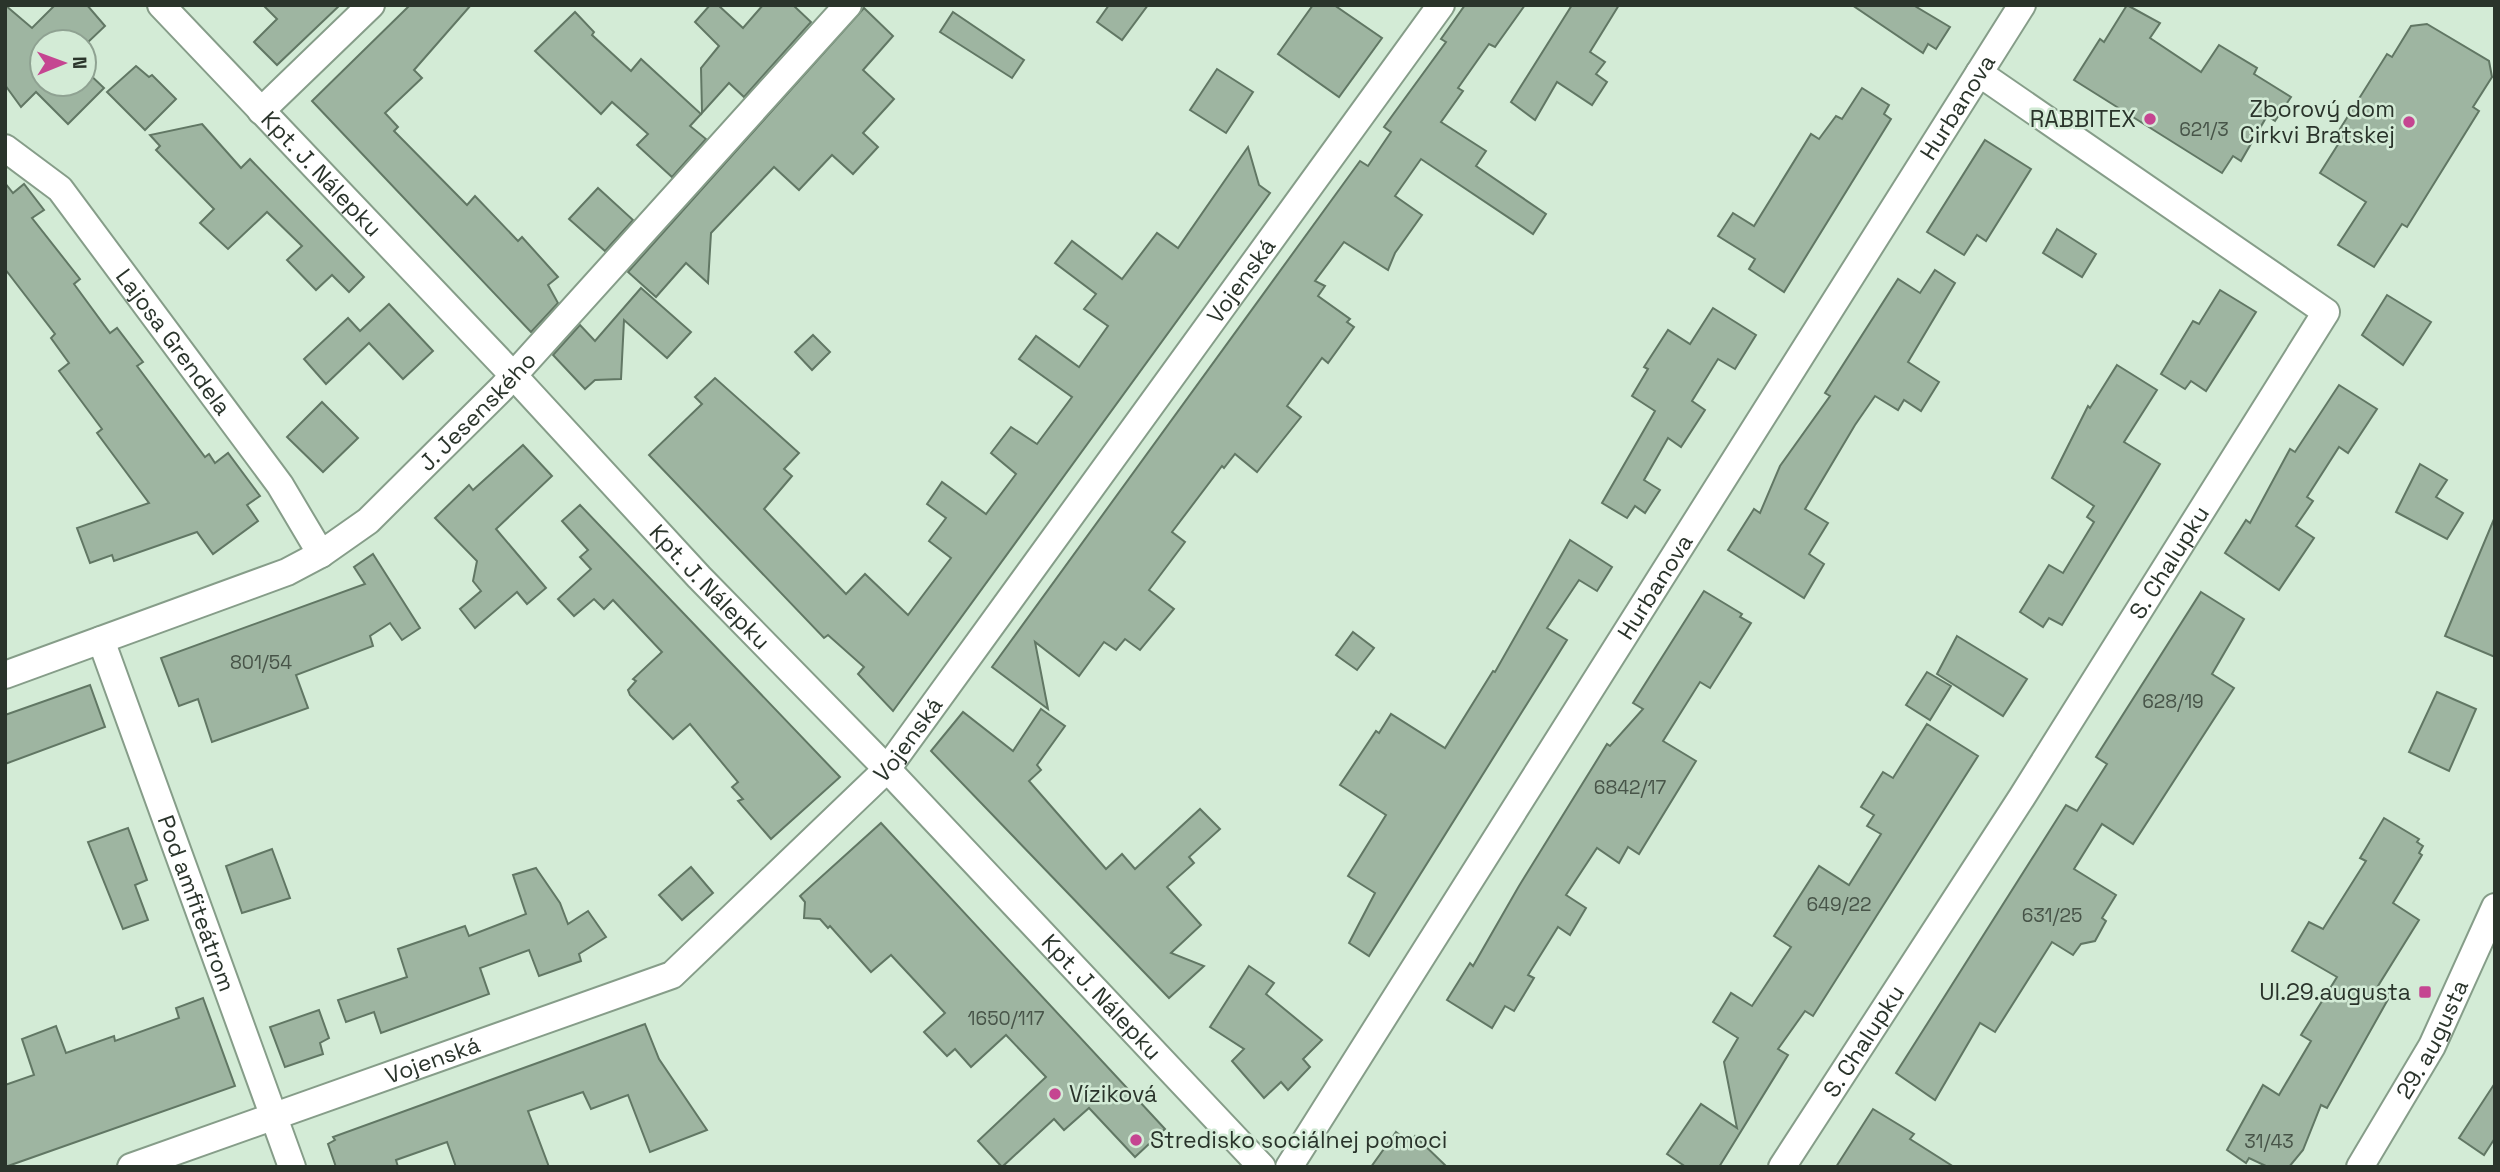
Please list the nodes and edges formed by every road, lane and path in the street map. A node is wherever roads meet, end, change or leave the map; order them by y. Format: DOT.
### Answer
graph roads {
  1 [pos="161,5"];
  2 [pos="371,5"];
  3 [pos="848,5"];
  4 [pos="1441,5"];
  5 [pos="2022,5"];
  6 [pos="1979,73"];
  7 [pos="261,111"];
  8 [pos="5,148"];
  9 [pos="513,376"];
  10 [pos="321,554"];
  11 [pos="101,640"];
  12 [pos="5,675"];
  13 [pos="887,769"];
  14 [pos="2495,907"];
  15 [pos="275,1115"];
  16 [pos="131,1167"];
  17 [pos="292,1167"];
  18 [pos="1262,1167"];
  19 [pos="1289,1167"];
  20 [pos="1782,1167"];
  21 [pos="2360,1167"];
  1 -- 7 [label="street, Kpt. J. Nálepku"];
  2 -- 7 [label="street"];
  3 -- 9 [label="street, J. Jesenského"];
  4 -- 13 [label="street, Vojenská"];
  5 -- 6 [label="street, Hurbanova"];
  6 -- 19 [label="street, Hurbanova"];
  6 -- 20 [label="street, S. Chalupku"];
  7 -- 9 [label="street, Kpt. J. Nálepku"];
  8 -- 10 [label="street, Lajosa Grendela"];
  9 -- 10 [label="street, J. Jesenského"];
  9 -- 13 [label="street, Kpt. J. Nálepku"];
  10 -- 11 [label="street, J. Jesenského"];
  11 -- 12 [label="street, J. Jesenského"];
  11 -- 15 [label="street, Pod amfiteátrom"];
  13 -- 15 [label="street, Vojenská"];
  13 -- 18 [label="street, Kpt. J. Nálepku"];
  14 -- 21 [label="street, 29. augusta"];
  15 -- 16 [label="street, Vojenská"];
  15 -- 17 [label="street, Pod amfiteátrom"];
}
